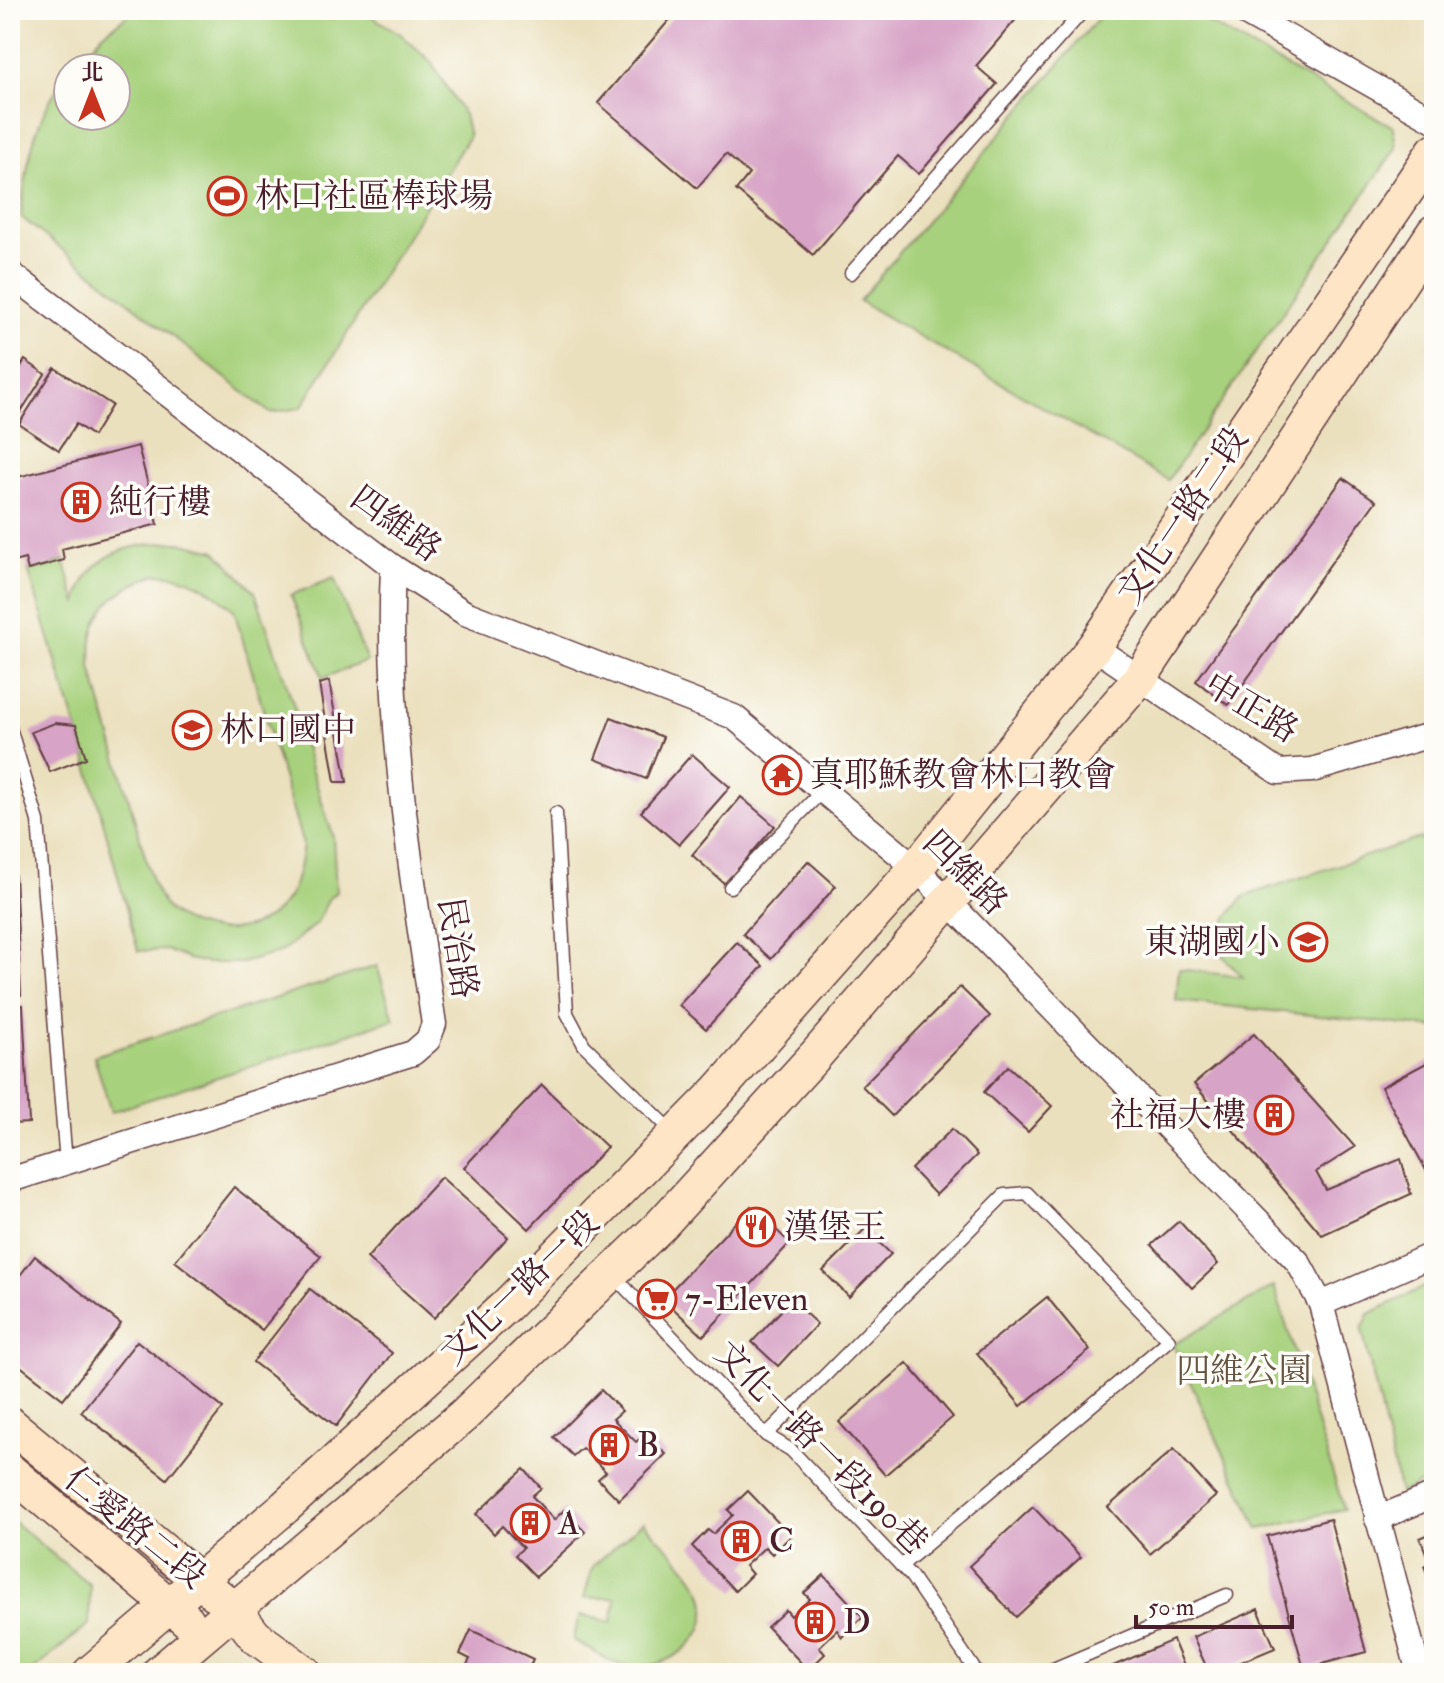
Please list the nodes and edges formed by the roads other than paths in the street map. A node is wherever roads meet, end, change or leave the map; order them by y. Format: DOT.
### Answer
graph roads {
  1 [pos="1084,10"];
  2 [pos="1240,10"];
  3 [pos="1434,120"];
  4 [pos="1434,151"];
  5 [pos="1434,232"];
  6 [pos="10,273"];
  7 [pos="851,273"];
  8 [pos="393,567"];
  9 [pos="1094,647"];
  10 [pos="1140,678"];
  11 [pos="10,728"];
  12 [pos="1434,734"];
  13 [pos="823,790"];
  14 [pos="556,813"];
  15 [pos="916,868"];
  16 [pos="730,887"];
  17 [pos="948,904"];
  18 [pos="675,1134"];
  19 [pos="66,1163"];
  20 [pos="10,1180"];
  21 [pos="1434,1254"];
  22 [pos="612,1273"];
  23 [pos="1321,1304"];
  24 [pos="10,1424"];
  25 [pos="766,1435"];
  26 [pos="10,1471"];
  27 [pos="1434,1495"];
  28 [pos="1377,1519"];
  29 [pos="901,1566"];
  30 [pos="200,1581"];
  31 [pos="1227,1595"];
  32 [pos="169,1607"];
  33 [pos="234,1609"];
  34 [pos="206,1634"];
  35 [pos="255,1636"];
  36 [pos="90,1673"];
  37 [pos="159,1673"];
  38 [pos="305,1673"];
  39 [pos="977,1673"];
  40 [pos="1044,1673"];
  41 [pos="1419,1673"];
  1 -- 7 [label="lane"];
  2 -- 3 [label="street"];
  4 -- 9 [label="main road, 文化一路二段"];
  5 -- 10 [label="main road, 文化一路二段"];
  6 -- 8 [label="street, 四維路"];
  8 -- 13 [label="street, 四維路"];
  8 -- 19 [label="street, 民治路"];
  9 -- 10 [label="street, 中正路"];
  9 -- 15 [label="main road, 文化一路二段"];
  10 -- 12 [label="street, 中正路"];
  10 -- 17 [label="main road, 文化一路二段"];
  11 -- 19 [label="lane"];
  13 -- 15 [label="street, 四維路"];
  13 -- 16 [label="lane"];
  14 -- 18 [label="lane"];
  15 -- 17 [label="street, 四維路"];
  15 -- 18 [label="main road, 文化一路一段"];
  17 -- 22 [label="main road, 文化一路一段"];
  17 -- 23 [label="street, 四維路"];
  18 -- 30 [label="main road, 文化一路一段"];
  19 -- 20 [label="street, 民治路"];
  21 -- 23 [label="street"];
  22 -- 25 [label="lane, 文化一路一段190巷"];
  22 -- 33 [label="main road, 文化一路一段"];
  23 -- 28 [label="street, 四維路"];
  24 -- 30 [label="main road, 仁愛路二段"];
  25 -- 29 [label="lane, 文化一路一段190巷"];
  25 -- 29 [label="lane"];
  26 -- 32 [label="main road, 仁愛路二段"];
  27 -- 28 [label="street"];
  28 -- 41 [label="street, 四維路"];
  29 -- 39 [label="lane, 文化一路一段190巷"];
  30 -- 32 [label="main road, 文化一路一段"];
  30 -- 33 [label="main road, 仁愛路二段"];
  31 -- 40 [label="lane"];
  32 -- 34 [label="main road, 仁愛路二段"];
  32 -- 36 [label="main road, 文化一路一段"];
  33 -- 34 [label="main road, 文化一路一段"];
  33 -- 35 [label="main road, 仁愛路二段"];
  34 -- 35 [label="main road, 仁愛路二段"];
  34 -- 37 [label="main road, 文化一路一段"];
  35 -- 38 [label="main road, 仁愛路二段"];
}
